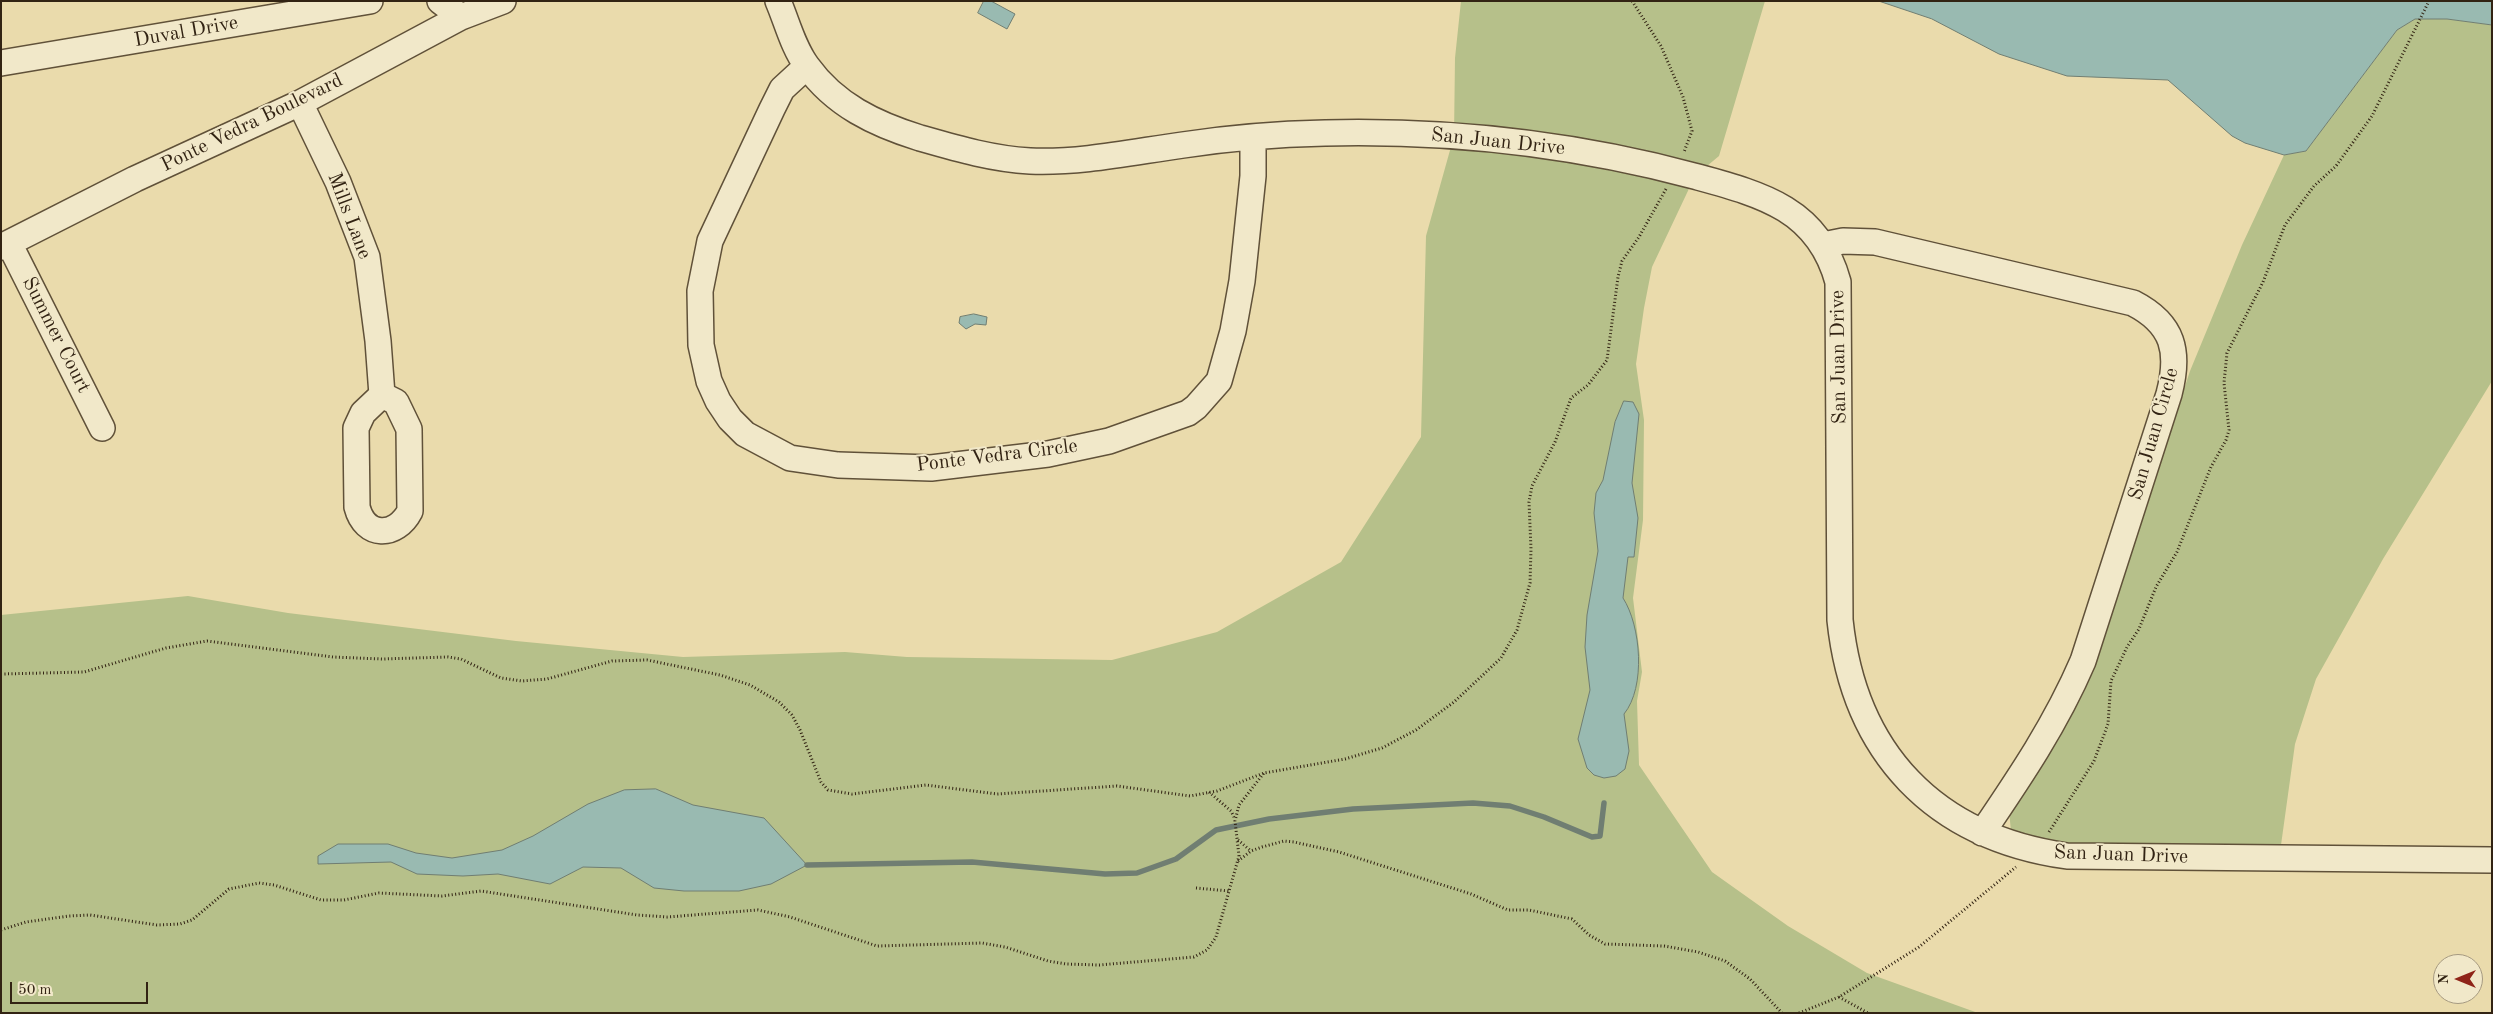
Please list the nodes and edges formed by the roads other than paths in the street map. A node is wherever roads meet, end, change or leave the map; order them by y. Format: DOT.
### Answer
graph roads {
  1 [pos="370,1"];
  2 [pos="440,1"];
  3 [pos="503,1"];
  4 [pos="778,1"];
  5 [pos="461,18"];
  6 [pos="1,63"];
  7 [pos="807,66"];
  8 [pos="300,103"];
  9 [pos="1254,137"];
  10 [pos="5,245"];
  11 [pos="1823,245"];
  12 [pos="382,395"];
  13 [pos="102,428"];
  14 [pos="1982,833"];
  15 [pos="2492,860"];
  1 -- 6 [label="street, Duval Drive"];
  2 -- 5 [label="street"];
  3 -- 5 [label="street, Ponte Vedra Boulevard"];
  4 -- 7 [label="street, San Juan Drive"];
  5 -- 8 [label="street, Ponte Vedra Boulevard"];
  7 -- 9 [label="street, San Juan Drive"];
  7 -- 9 [label="street, Ponte Vedra Circle"];
  8 -- 10 [label="street, Ponte Vedra Boulevard"];
  8 -- 12 [label="street, Mills Lane"];
  9 -- 11 [label="street, San Juan Drive"];
  10 -- 13 [label="street, Summer Court"];
  11 -- 14 [label="street, San Juan Drive"];
  11 -- 14 [label="street, San Juan Circle"];
  12 -- 12 [label="street"];
  14 -- 15 [label="street, San Juan Drive"];
}
